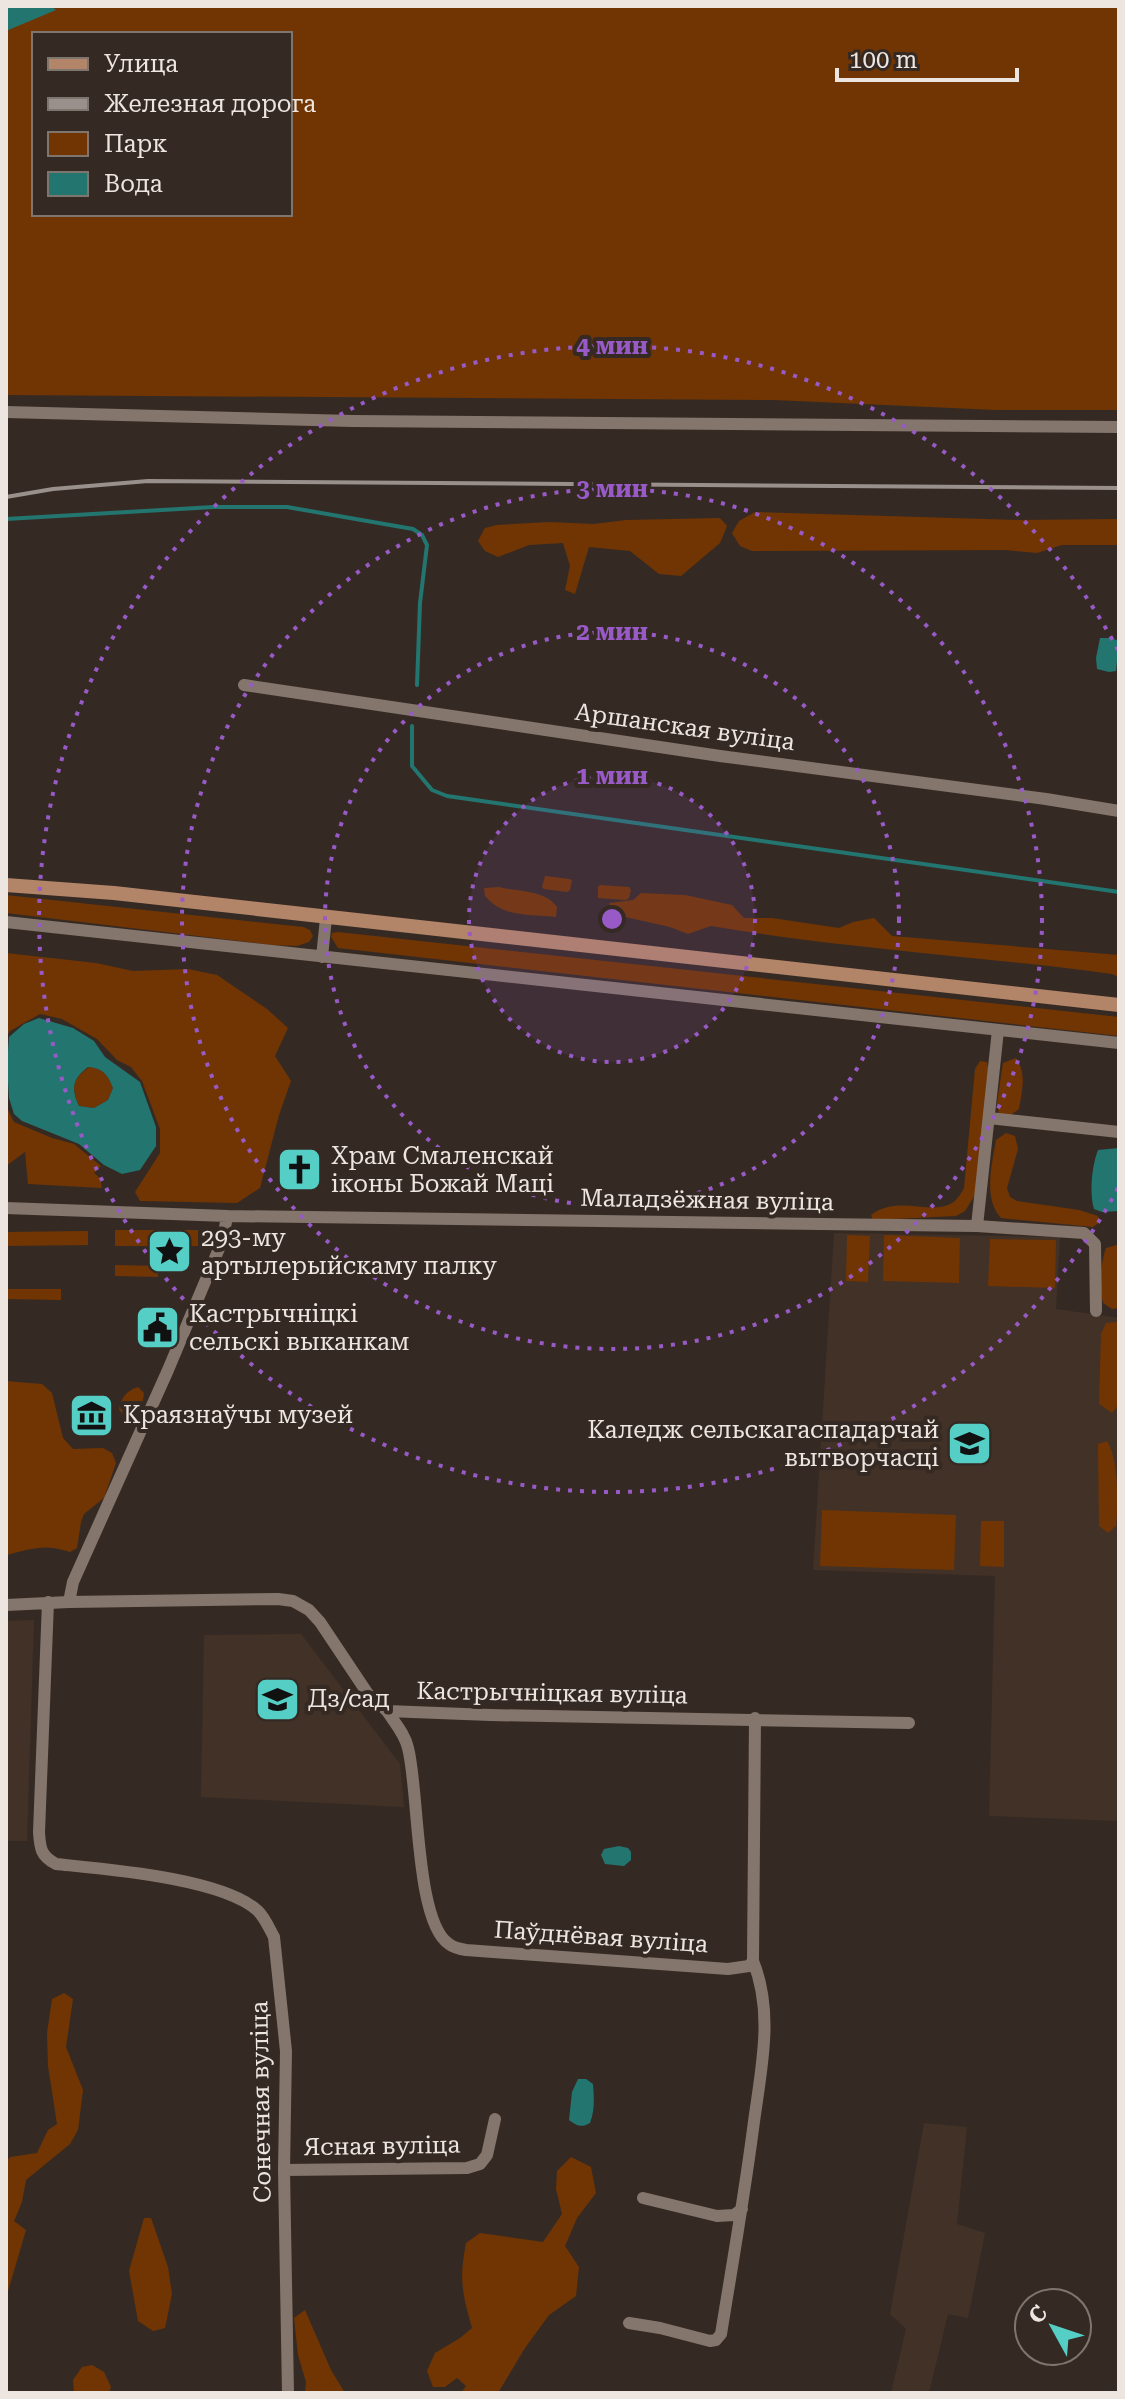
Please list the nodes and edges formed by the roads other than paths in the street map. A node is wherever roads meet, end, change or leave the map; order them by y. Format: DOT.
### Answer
graph roads {
  1 [pos="6,412"];
  2 [pos="1119,427"];
  3 [pos="244,685"];
  4 [pos="1119,811"];
  5 [pos="6,885"];
  6 [pos="326,918"];
  7 [pos="6,922"];
  8 [pos="322,957"];
  9 [pos="1119,1005"];
  10 [pos="998,1030"];
  11 [pos="1119,1043"];
  12 [pos="989,1118"];
  13 [pos="1119,1132"];
  14 [pos="6,1208"];
  15 [pos="227,1216"];
  16 [pos="977,1226"];
  17 [pos="1096,1311"];
  18 [pos="48,1602"];
  19 [pos="69,1602"];
  20 [pos="6,1605"];
  21 [pos="387,1711"];
  22 [pos="755,1718"];
  23 [pos="909,1723"];
  24 [pos="753,1961"];
  25 [pos="495,2119"];
  26 [pos="284,2170"];
  27 [pos="643,2198"];
  28 [pos="742,2209"];
  29 [pos="629,2323"];
  30 [pos="288,2393"];
  1 -- 2 [label="street"];
  3 -- 4 [label="street, Аршанская вуліца"];
  5 -- 6 [label="main road"];
  6 -- 8 [label="street"];
  6 -- 9 [label="main road"];
  7 -- 8 [label="street"];
  8 -- 10 [label="street"];
  10 -- 11 [label="street"];
  10 -- 12 [label="street"];
  12 -- 13 [label="street"];
  12 -- 16 [label="street"];
  14 -- 15 [label="street, Маладзёжная вуліца"];
  15 -- 16 [label="street, Маладзёжная вуліца"];
  15 -- 19 [label="street"];
  16 -- 17 [label="street, Маладзёжная вуліца"];
  18 -- 19 [label="street, Кастрычніцкая вуліца"];
  18 -- 20 [label="street, Кастрычніцкая вуліца"];
  18 -- 26 [label="street, Сонечная вуліца"];
  19 -- 21 [label="street, Кастрычніцкая вуліца"];
  21 -- 22 [label="street, Кастрычніцкая вуліца"];
  21 -- 24 [label="street, Паўднёвая вуліца"];
  22 -- 23 [label="street, Кастрычніцкая вуліца"];
  22 -- 24 [label="street"];
  24 -- 28 [label="street"];
  25 -- 26 [label="street, Ясная вуліца"];
  26 -- 30 [label="street, Сонечная вуліца"];
  27 -- 28 [label="street"];
  28 -- 29 [label="street"];
}
